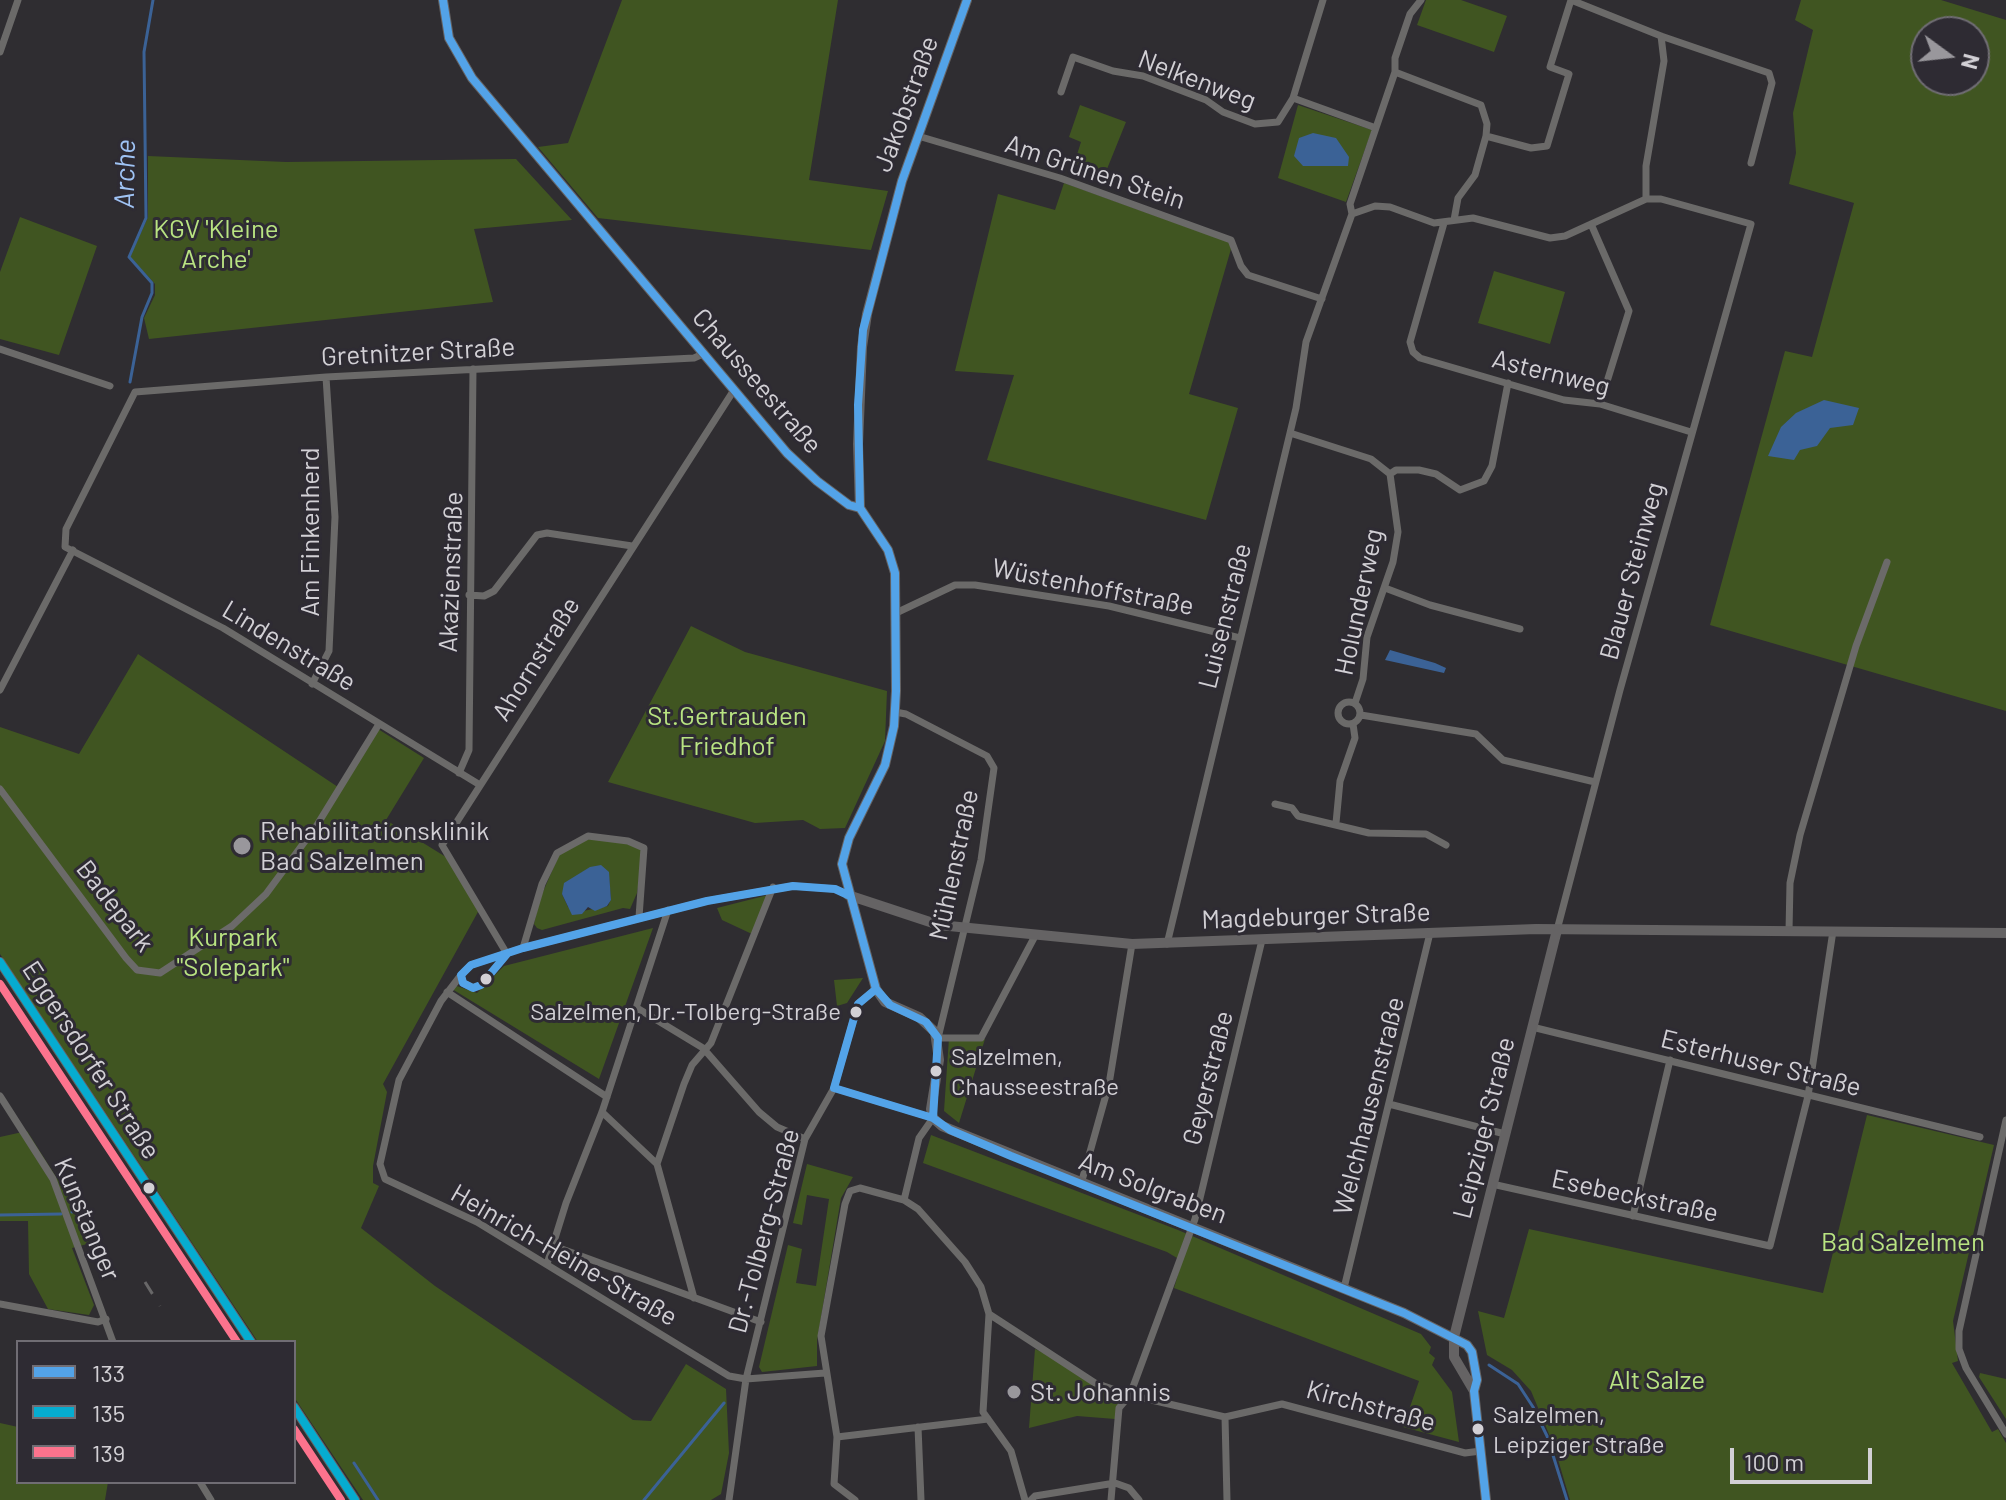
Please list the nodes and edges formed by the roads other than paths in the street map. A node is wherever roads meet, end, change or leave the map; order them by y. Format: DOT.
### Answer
graph roads {
  1 [pos="18,0"];
  2 [pos="443,0"];
  3 [pos="967,0"];
  4 [pos="1323,0"];
  5 [pos="1421,0"];
  6 [pos="1571,0"];
  7 [pos="1661,36"];
  8 [pos="0,52"];
  9 [pos="1395,72"];
  10 [pos="1061,92"];
  11 [pos="1293,98"];
  12 [pos="1376,128"];
  13 [pos="918,136"];
  14 [pos="1486,136"];
  15 [pos="1751,163"];
  16 [pos="1646,199"];
  17 [pos="1352,214"];
  18 [pos="1454,220"];
  19 [pos="1444,223"];
  20 [pos="1591,224"];
  21 [pos="1322,299"];
  22 [pos="0,349"];
  23 [pos="703,354"];
  24 [pos="473,369"];
  25 [pos="326,377"];
  26 [pos="1508,383"];
  27 [pos="110,386"];
  28 [pos="734,390"];
  29 [pos="1600,404"];
  30 [pos="1691,432"];
  31 [pos="1290,433"];
  32 [pos="1390,474"];
  33 [pos="860,508"];
  34 [pos="632,546"];
  35 [pos="73,550"];
  36 [pos="1887,562"];
  37 [pos="1385,588"];
  38 [pos="469,595"];
  39 [pos="896,613"];
  40 [pos="1520,629"];
  41 [pos="1240,638"];
  42 [pos="312,684"];
  43 [pos="0,690"];
  44 [pos="1355,703"];
  45 [pos="895,712"];
  46 [pos="1361,715"];
  47 [pos="379,724"];
  48 [pos="1353,724"];
  49 [pos="459,773"];
  50 [pos="1595,782"];
  51 [pos="480,785"];
  52 [pos="0,789"];
  53 [pos="1275,804"];
  54 [pos="1336,823"];
  55 [pos="1446,845"];
  56 [pos="773,887"];
  57 [pos="848,895"];
  58 [pos="668,910"];
  59 [pos="639,917"];
  60 [pos="962,928"];
  61 [pos="1557,930"];
  62 [pos="1789,931"];
  63 [pos="1833,931"];
  64 [pos="1430,933"];
  65 [pos="2006,933"];
  66 [pos="1035,936"];
  67 [pos="1262,940"];
  68 [pos="1132,944"];
  69 [pos="1167,944"];
  70 [pos="523,948"];
  71 [pos="507,954"];
  72 [pos="0,962"];
  73 [pos="461,975"];
  74 [pos="876,989"];
  75 [pos="447,992"];
  76 [pos="637,1008"];
  77 [pos="1532,1027"];
  78 [pos="938,1038"];
  79 [pos="703,1048"];
  80 [pos="1670,1060"];
  81 [pos="834,1088"];
  82 [pos="0,1096"];
  83 [pos="1808,1096"];
  84 [pos="607,1097"];
  85 [pos="1389,1104"];
  86 [pos="602,1112"];
  87 [pos="933,1118"];
  88 [pos="2006,1120"];
  89 [pos="1505,1134"];
  90 [pos="1980,1137"];
  91 [pos="805,1139"];
  92 [pos="657,1164"];
  93 [pos="1081,1184"];
  94 [pos="1492,1184"];
  95 [pos="904,1200"];
  96 [pos="1633,1216"];
  97 [pos="1192,1226"];
  98 [pos="551,1245"];
  99 [pos="547,1264"];
  100 [pos="1344,1288"];
  101 [pos="694,1298"];
  102 [pos="0,1304"];
  103 [pos="989,1314"];
  104 [pos="106,1319"];
  105 [pos="761,1322"];
  106 [pos="1454,1337"];
  107 [pos="112,1340"];
  108 [pos="250,1340"];
  109 [pos="825,1373"];
  110 [pos="746,1379"];
  111 [pos="1474,1391"];
  112 [pos="1130,1395"];
  113 [pos="296,1410"];
  114 [pos="1225,1417"];
  115 [pos="988,1419"];
  116 [pos="918,1427"];
  117 [pos="2006,1434"];
  118 [pos="837,1437"];
  119 [pos="1481,1451"];
  120 [pos="1115,1483"];
  121 [pos="355,1500"];
  122 [pos="729,1500"];
  123 [pos="855,1500"];
  124 [pos="921,1500"];
  125 [pos="1025,1500"];
  126 [pos="1031,1500"];
  127 [pos="1111,1500"];
  128 [pos="1139,1500"];
  129 [pos="1227,1500"];
  130 [pos="1486,1500"];
  1 -- 8 [label="street"];
  2 -- 23 [label="street, Chausseestraße"];
  3 -- 13 [label="street, Jakobstraße"];
  4 -- 11 [label="street"];
  5 -- 9 [label="street, Luisenstraße"];
  6 -- 7 [label="street"];
  6 -- 14 [label="street"];
  7 -- 15 [label="street"];
  7 -- 16 [label="street"];
  9 -- 12 [label="street, Luisenstraße"];
  9 -- 14 [label="street"];
  10 -- 11 [label="street, Nelkenweg"];
  11 -- 12 [label="street, Nelkenweg"];
  12 -- 17 [label="street, Luisenstraße"];
  13 -- 21 [label="street, Am Grünen Stein"];
  13 -- 33 [label="street, Jakobstraße"];
  14 -- 18 [label="street"];
  16 -- 20 [label="street"];
  16 -- 30 [label="street, Blauer Steinweg"];
  17 -- 19 [label="street"];
  17 -- 21 [label="street, Luisenstraße"];
  18 -- 19 [label="street"];
  18 -- 20 [label="street"];
  19 -- 26 [label="street, Asternweg"];
  20 -- 29 [label="street"];
  21 -- 31 [label="street, Luisenstraße"];
  22 -- 27 [label="street"];
  23 -- 24 [label="street, Gretnitzer Straße"];
  23 -- 28 [label="street, Chausseestraße"];
  24 -- 25 [label="street, Gretnitzer Straße"];
  24 -- 38 [label="street, Akazienstraße"];
  25 -- 35 [label="street, Gretnitzer Straße"];
  25 -- 42 [label="street, Am Finkenherd"];
  26 -- 29 [label="street, Asternweg"];
  26 -- 32 [label="street"];
  28 -- 33 [label="street, Chausseestraße"];
  28 -- 34 [label="street, Ahornstraße"];
  29 -- 30 [label="street, Asternweg"];
  30 -- 50 [label="street, Blauer Steinweg"];
  31 -- 32 [label="street"];
  31 -- 41 [label="street, Luisenstraße"];
  32 -- 37 [label="street, Holunderweg"];
  33 -- 39 [label="street, Chausseestraße"];
  34 -- 38 [label="street"];
  34 -- 51 [label="street, Ahornstraße"];
  35 -- 42 [label="street, Lindenstraße"];
  35 -- 43 [label="street"];
  36 -- 62 [label="street"];
  37 -- 40 [label="street"];
  37 -- 44 [label="street, Holunderweg"];
  38 -- 49 [label="street, Akazienstraße"];
  39 -- 41 [label="street, Wüstenhoffstraße"];
  39 -- 45 [label="street, Chausseestraße"];
  41 -- 69 [label="street, Luisenstraße"];
  42 -- 47 [label="street, Lindenstraße"];
  44 -- 46 [label="street, Holunderweg"];
  44 -- 48 [label="street, Holunderweg"];
  45 -- 57 [label="street, Chausseestraße"];
  45 -- 60 [label="street, Mühlenstraße"];
  46 -- 48 [label="street, Holunderweg"];
  46 -- 50 [label="street, Holunderweg"];
  47 -- 49 [label="street, Lindenstraße"];
  47 -- 52 [label="street, Badepark"];
  48 -- 54 [label="street"];
  49 -- 51 [label="street, Lindenstraße"];
  50 -- 61 [label="street, Blauer Steinweg"];
  51 -- 71 [label="street, Ahornstraße"];
  53 -- 54 [label="street"];
  54 -- 55 [label="street"];
  56 -- 57 [label="street, Magdeburger Straße"];
  56 -- 58 [label="street, Magdeburger Straße"];
  56 -- 79 [label="street"];
  57 -- 60 [label="street, Magdeburger Straße"];
  57 -- 74 [label="street, Chausseestraße"];
  58 -- 59 [label="street, Magdeburger Straße"];
  58 -- 76 [label="street"];
  59 -- 70 [label="street, Magdeburger Straße"];
  59 -- 70 [label="street"];
  60 -- 66 [label="street, Magdeburger Straße"];
  60 -- 78 [label="street, Mühlenstraße"];
  61 -- 62 [label="street, Magdeburger Straße"];
  61 -- 64 [label="street, Magdeburger Straße"];
  61 -- 77 [label="street, Leipziger Straße"];
  62 -- 63 [label="street, Magdeburger Straße"];
  63 -- 65 [label="street, Magdeburger Straße"];
  63 -- 83 [label="street"];
  64 -- 67 [label="street, Magdeburger Straße"];
  64 -- 85 [label="street, Welchhausenstraße"];
  66 -- 68 [label="street, Magdeburger Straße"];
  66 -- 78 [label="street"];
  67 -- 69 [label="street, Magdeburger Straße"];
  67 -- 97 [label="street, Geyerstraße"];
  68 -- 69 [label="street, Magdeburger Straße"];
  68 -- 93 [label="street"];
  70 -- 71 [label="street, Magdeburger Straße"];
  71 -- 73 [label="street, Magdeburger Straße"];
  71 -- 73 [label="street, Magdeburger Straße"];
  72 -- 108 [label="street, Eggersdorfer Straße"];
  73 -- 75 [label="street, Heinrich-Heine-Straße"];
  74 -- 78 [label="street"];
  74 -- 81 [label="street, Dr.-Tolberg-Straße"];
  75 -- 84 [label="street"];
  75 -- 99 [label="street, Heinrich-Heine-Straße"];
  76 -- 79 [label="street"];
  76 -- 84 [label="street"];
  77 -- 80 [label="street, Esterhuser Straße"];
  77 -- 89 [label="street, Leipziger Straße"];
  78 -- 87 [label="street"];
  79 -- 91 [label="street"];
  79 -- 92 [label="street"];
  80 -- 83 [label="street, Esterhuser Straße"];
  80 -- 96 [label="street"];
  81 -- 87 [label="street, Am Solgraben"];
  81 -- 91 [label="street, Dr.-Tolberg-Straße"];
  82 -- 104 [label="street, Kunstanger"];
  83 -- 90 [label="street, Esterhuser Straße"];
  83 -- 96 [label="street, Esebeckstraße"];
  84 -- 86 [label="street"];
  85 -- 89 [label="street"];
  85 -- 100 [label="street, Welchhausenstraße"];
  86 -- 92 [label="street"];
  86 -- 98 [label="street"];
  87 -- 93 [label="street, Am Solgraben"];
  87 -- 95 [label="street"];
  88 -- 117 [label="street"];
  89 -- 94 [label="street, Leipziger Straße"];
  91 -- 105 [label="street, Dr.-Tolberg-Straße"];
  92 -- 101 [label="street"];
  93 -- 97 [label="street, Am Solgraben"];
  94 -- 96 [label="street, Esebeckstraße"];
  94 -- 106 [label="street, Leipziger Straße"];
  95 -- 103 [label="street"];
  95 -- 109 [label="street"];
  97 -- 100 [label="street, Am Solgraben"];
  97 -- 112 [label="street, Geyerstraße"];
  98 -- 99 [label="street"];
  98 -- 101 [label="street"];
  99 -- 110 [label="street, Heinrich-Heine-Straße"];
  100 -- 106 [label="street, Am Solgraben"];
  101 -- 105 [label="street"];
  102 -- 104 [label="street, Kunstanger"];
  103 -- 112 [label="street, Kirchstraße"];
  103 -- 115 [label="street"];
  104 -- 107 [label="street, Kunstanger"];
  105 -- 110 [label="street, Dr.-Tolberg-Straße"];
  106 -- 111 [label="street, Leipziger Straße"];
  106 -- 111 [label="street, Leipziger Straße"];
  109 -- 110 [label="street, Heinrich-Heine-Straße"];
  109 -- 118 [label="street"];
  110 -- 122 [label="street, Dr.-Tolberg-Straße"];
  111 -- 119 [label="street, Leipziger Straße"];
  112 -- 114 [label="street, Kirchstraße"];
  112 -- 120 [label="street, Geyerstraße"];
  113 -- 121 [label="street"];
  114 -- 119 [label="street, Kirchstraße"];
  114 -- 129 [label="street"];
  115 -- 116 [label="street"];
  115 -- 125 [label="street"];
  116 -- 118 [label="street"];
  116 -- 124 [label="street"];
  118 -- 123 [label="street"];
  119 -- 130 [label="street, Leipziger Straße"];
  120 -- 126 [label="street"];
  120 -- 127 [label="street, Geyerstraße"];
  120 -- 128 [label="street"];
}
